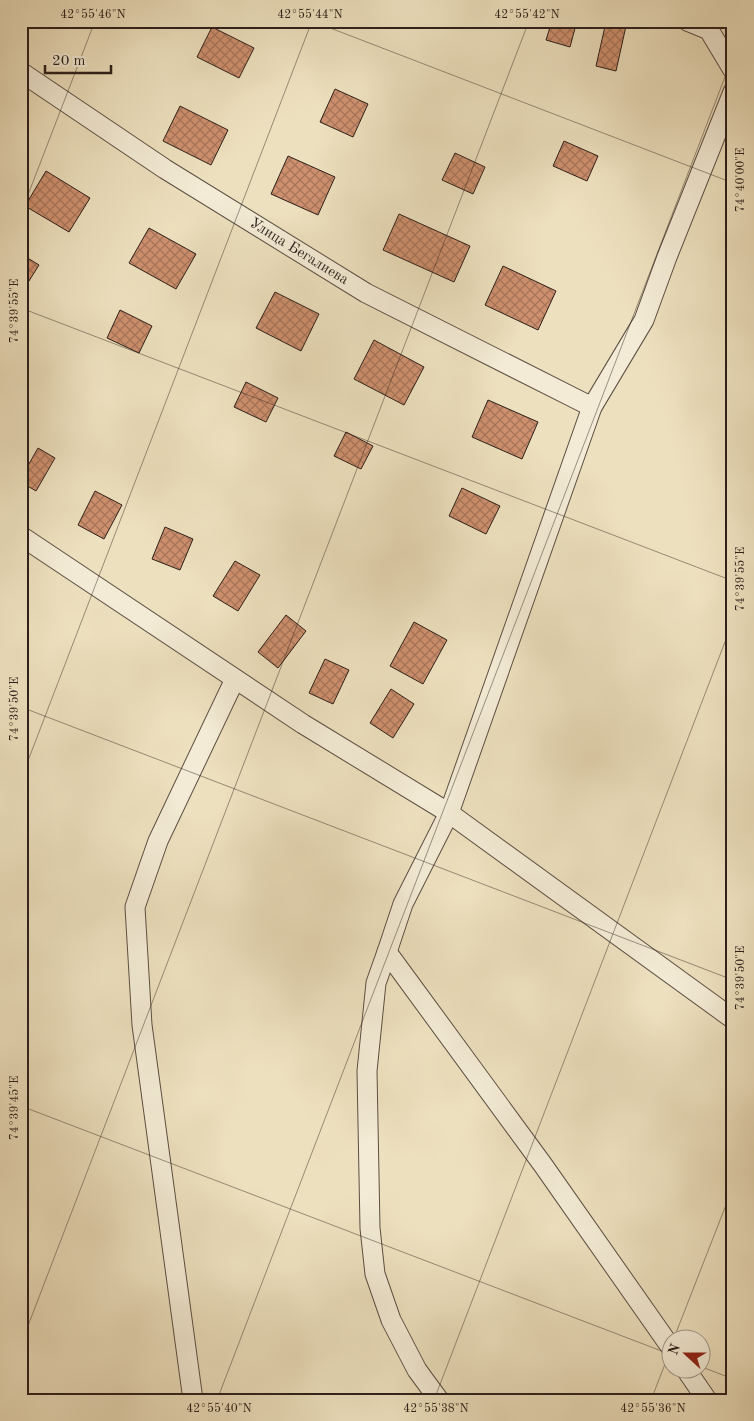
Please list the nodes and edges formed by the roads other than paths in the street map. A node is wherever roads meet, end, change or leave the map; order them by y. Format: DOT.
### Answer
graph roads {
  1 [pos="687,21"];
  2 [pos="731,63"];
  3 [pos="21,72"];
  4 [pos="733,92"];
  5 [pos="592,407"];
  6 [pos="21,536"];
  7 [pos="235,679"];
  8 [pos="449,813"];
  9 [pos="387,952"];
  10 [pos="733,1020"];
  11 [pos="662,1335"];
  12 [pos="692,1378"];
  13 [pos="193,1400"];
  14 [pos="439,1400"];
  15 [pos="707,1400"];
  1 -- 2 [label="street"];
  3 -- 5 [label="street, Улица Бегалиева"];
  4 -- 5 [label="street"];
  5 -- 8 [label="street"];
  6 -- 7 [label="street"];
  7 -- 8 [label="street"];
  7 -- 13 [label="street"];
  8 -- 9 [label="street"];
  8 -- 10 [label="street"];
  9 -- 11 [label="street"];
  9 -- 14 [label="street"];
  12 -- 15 [label="street"];
}
